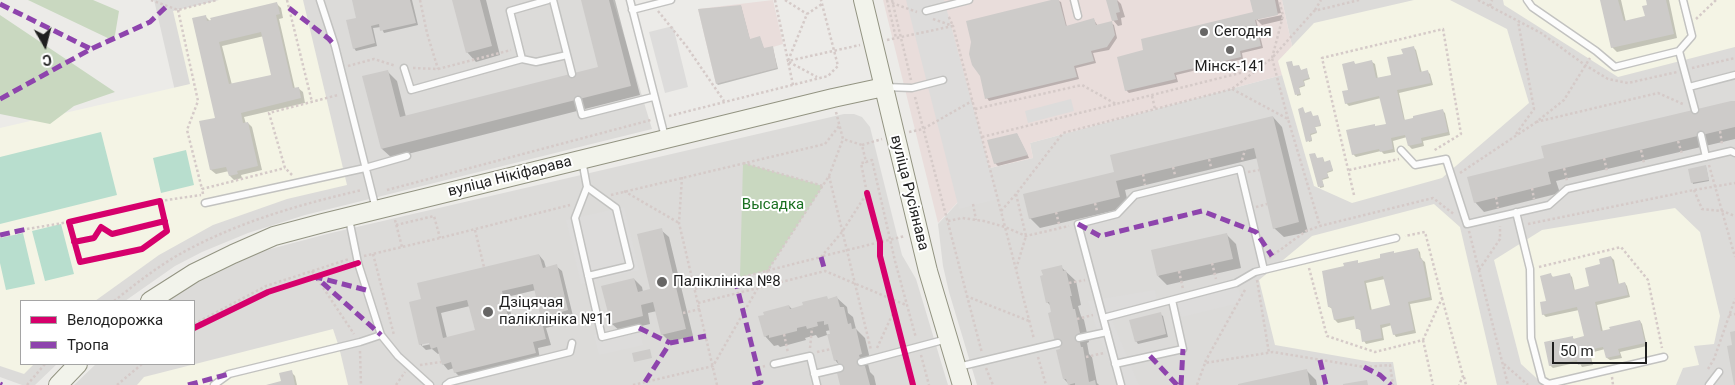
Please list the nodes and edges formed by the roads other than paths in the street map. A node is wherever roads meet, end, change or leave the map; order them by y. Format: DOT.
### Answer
graph roads {
  1 [pos="320,0"];
  2 [pos="548,0"];
  3 [pos="553,0"];
  4 [pos="630,0"];
  5 [pos="671,0"];
  6 [pos="863,0"];
  7 [pos="969,0"];
  8 [pos="1074,0"];
  9 [pos="1527,0"];
  10 [pos="1683,0"];
  11 [pos="632,10"];
  12 [pos="926,14"];
  13 [pos="1078,16"];
  14 [pos="1679,51"];
  15 [pos="567,55"];
  16 [pos="522,59"];
  17 [pos="404,68"];
  18 [pos="572,74"];
  19 [pos="1735,75"];
  20 [pos="943,80"];
  21 [pos="884,87"];
  22 [pos="1688,87"];
  23 [pos="653,98"];
  24 [pos="578,100"];
  25 [pos="1695,110"];
  26 [pos="1701,135"];
  27 [pos="665,138"];
  28 [pos="1401,150"];
  29 [pos="1735,153"];
  30 [pos="407,156"];
  31 [pos="1706,157"];
  32 [pos="582,160"];
  33 [pos="365,168"];
  34 [pos="587,187"];
  35 [pos="205,203"];
  36 [pos="376,210"];
  37 [pos="1516,212"];
  38 [pos="348,216"];
  39 [pos="1396,238"];
  40 [pos="1264,270"];
  41 [pos="588,276"];
  42 [pos="151,300"];
  43 [pos="1172,300"];
  44 [pos="1102,316"];
  45 [pos="639,328"];
  46 [pos="1107,332"];
  47 [pos="381,335"];
  48 [pos="948,338"];
  49 [pos="1079,338"];
  50 [pos="572,343"];
  51 [pos="1058,343"];
  52 [pos="1664,357"];
  53 [pos="861,362"];
  54 [pos="774,364"];
  55 [pos="1116,364"];
  56 [pos="77,365"];
  57 [pos="956,367"];
  58 [pos="840,368"];
  59 [pos="1719,372"];
  60 [pos="814,374"];
  61 [pos="58,385"];
  62 [pos="214,385"];
  63 [pos="430,385"];
  64 [pos="446,385"];
  65 [pos="817,385"];
  66 [pos="962,385"];
  67 [pos="1121,385"];
  68 [pos="1709,385"];
  1 -- 33 [label="lane"];
  2 -- 16 [label="lane"];
  3 -- 15 [label="lane"];
  4 -- 11 [label="lane"];
  5 -- 11 [label="lane"];
  6 -- 21 [label="main road, вуліца Русіянава"];
  7 -- 12 [label="lane"];
  8 -- 13 [label="lane"];
  9 -- 14 [label="lane"];
  10 -- 14 [label="lane"];
  11 -- 23 [label="lane"];
  14 -- 22 [label="lane"];
  15 -- 16 [label="lane"];
  15 -- 18 [label="lane"];
  16 -- 17 [label="lane"];
  19 -- 22 [label="lane"];
  20 -- 21 [label="lane"];
  21 -- 27 [label="main road, вуліца Нікіфарава"];
  21 -- 48 [label="main road, вуліца Русіянава"];
  22 -- 25 [label="lane"];
  23 -- 24 [label="lane"];
  23 -- 27 [label="lane"];
  26 -- 31 [label="lane"];
  27 -- 32 [label="main road, вуліца Нікіфарава"];
  28 -- 37 [label="lane"];
  29 -- 31 [label="lane"];
  30 -- 33 [label="lane"];
  31 -- 37 [label="lane"];
  32 -- 34 [label="lane"];
  32 -- 36 [label="main road, вуліца Нікіфарава"];
  33 -- 35 [label="lane"];
  33 -- 36 [label="lane"];
  34 -- 41 [label="lane"];
  34 -- 41 [label="lane"];
  36 -- 38 [label="main road, вуліца Нікіфарава"];
  37 -- 52 [label="lane"];
  38 -- 42 [label="main road, вуліца Нікіфарава"];
  38 -- 47 [label="lane"];
  39 -- 40 [label="lane"];
  40 -- 43 [label="lane"];
  40 -- 44 [label="lane"];
  41 -- 45 [label="lane"];
  43 -- 44 [label="lane"];
  43 -- 55 [label="lane"];
  44 -- 46 [label="lane"];
  46 -- 49 [label="lane"];
  46 -- 55 [label="lane"];
  47 -- 62 [label="lane"];
  47 -- 63 [label="lane"];
  48 -- 53 [label="lane"];
  48 -- 57 [label="main road, вуліца Русіянава"];
  50 -- 64 [label="lane"];
  51 -- 57 [label="lane"];
  54 -- 60 [label="lane"];
  55 -- 67 [label="lane"];
  56 -- 61 [label="main road"];
  57 -- 66 [label="main road, вуліца Русіянава"];
  58 -- 60 [label="lane"];
  59 -- 68 [label="lane"];
  60 -- 65 [label="lane"];
}
